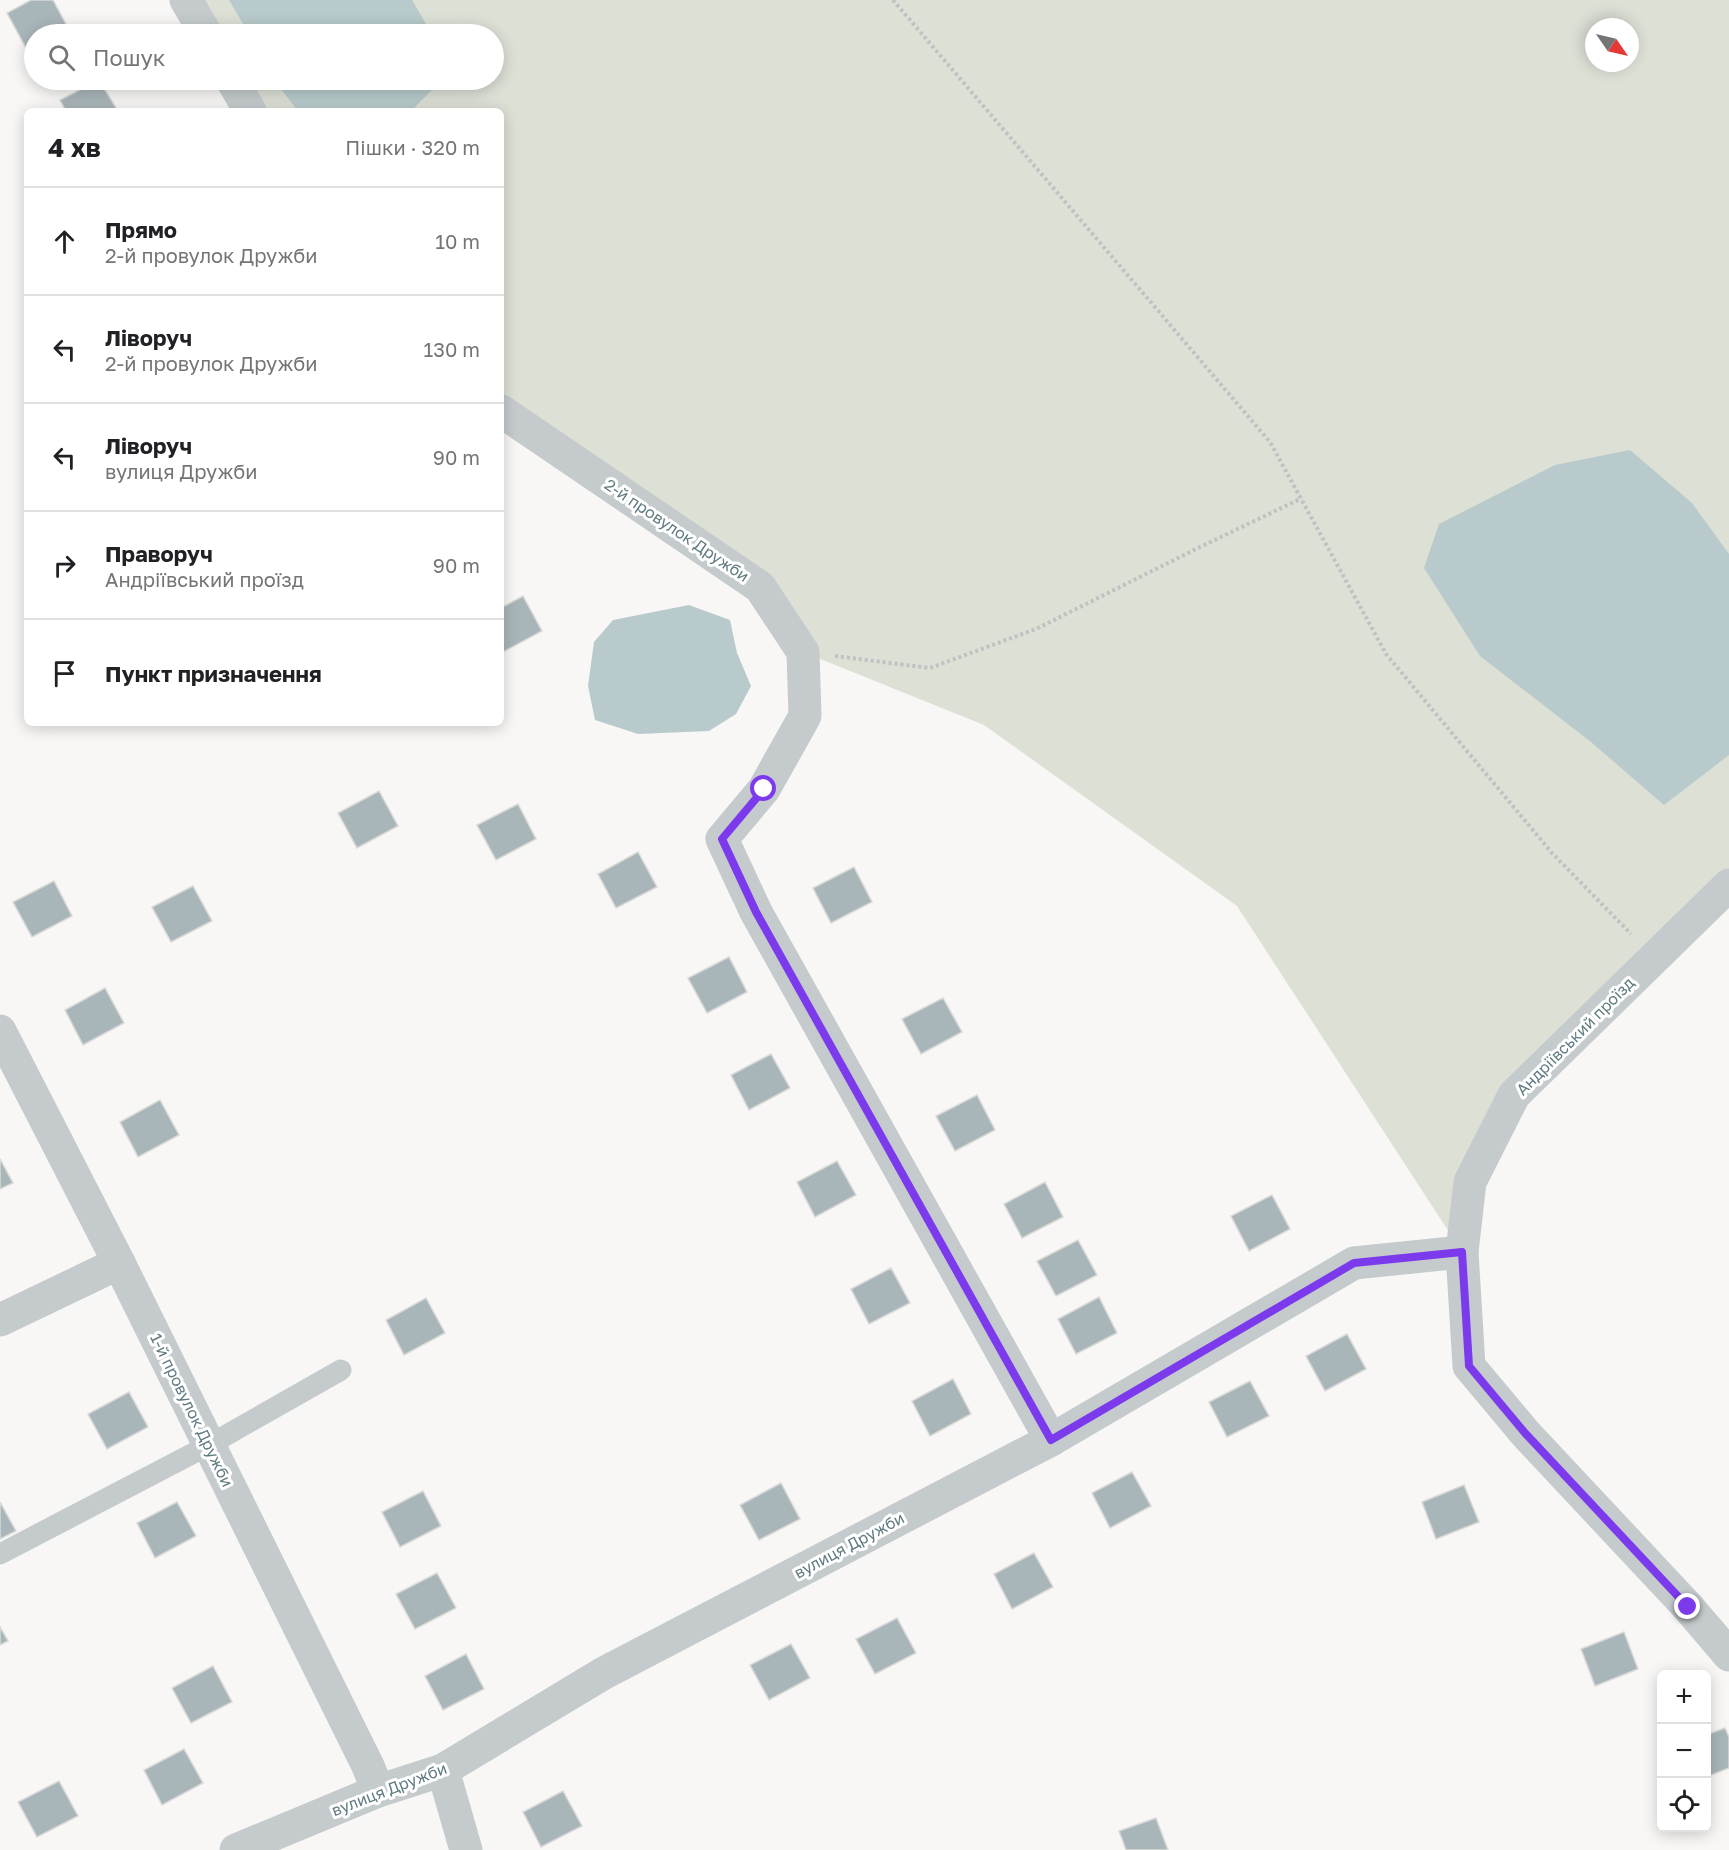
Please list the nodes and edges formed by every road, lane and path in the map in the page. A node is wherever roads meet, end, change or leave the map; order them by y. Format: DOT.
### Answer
graph roads {
  1 [pos="186,0"];
  2 [pos="892,0"];
  3 [pos="200,24"];
  4 [pos="238,90"];
  5 [pos="248,108"];
  6 [pos="504,413"];
  7 [pos="1300,499"];
  8 [pos="803,651"];
  9 [pos="1729,885"];
  10 [pos="1654,958"];
  11 [pos="0,1031"];
  12 [pos="1462,1252"];
  13 [pos="119,1263"];
  14 [pos="0,1320"];
  15 [pos="341,1370"];
  16 [pos="1051,1440"];
  17 [pos="209,1445"];
  18 [pos="0,1554"];
  19 [pos="1729,1655"];
  20 [pos="443,1770"];
  21 [pos="378,1791"];
  22 [pos="236,1850"];
  23 [pos="466,1850"];
  1 -- 3 [label="street"];
  2 -- 7 [label="path"];
  4 -- 5 [label="street"];
  6 -- 8 [label="street, 2-й провулок Дружби"];
  7 -- 8 [label="path"];
  7 -- 10 [label="path"];
  8 -- 16 [label="street"];
  9 -- 10 [label="street, Андріївський проїзд"];
  10 -- 12 [label="street, Андріївський проїзд"];
  11 -- 13 [label="street, 1-й провулок Дружби"];
  12 -- 16 [label="street, вулиця Дружби"];
  12 -- 19 [label="street, Андріївський проїзд"];
  13 -- 14 [label="street"];
  13 -- 17 [label="street, 1-й провулок Дружби"];
  15 -- 17 [label="lane"];
  16 -- 20 [label="street, вулиця Дружби"];
  17 -- 18 [label="lane"];
  17 -- 21 [label="street, 1-й провулок Дружби"];
  20 -- 21 [label="street, вулиця Дружби"];
  20 -- 23 [label="street"];
  21 -- 22 [label="street, вулиця Дружби"];
}
